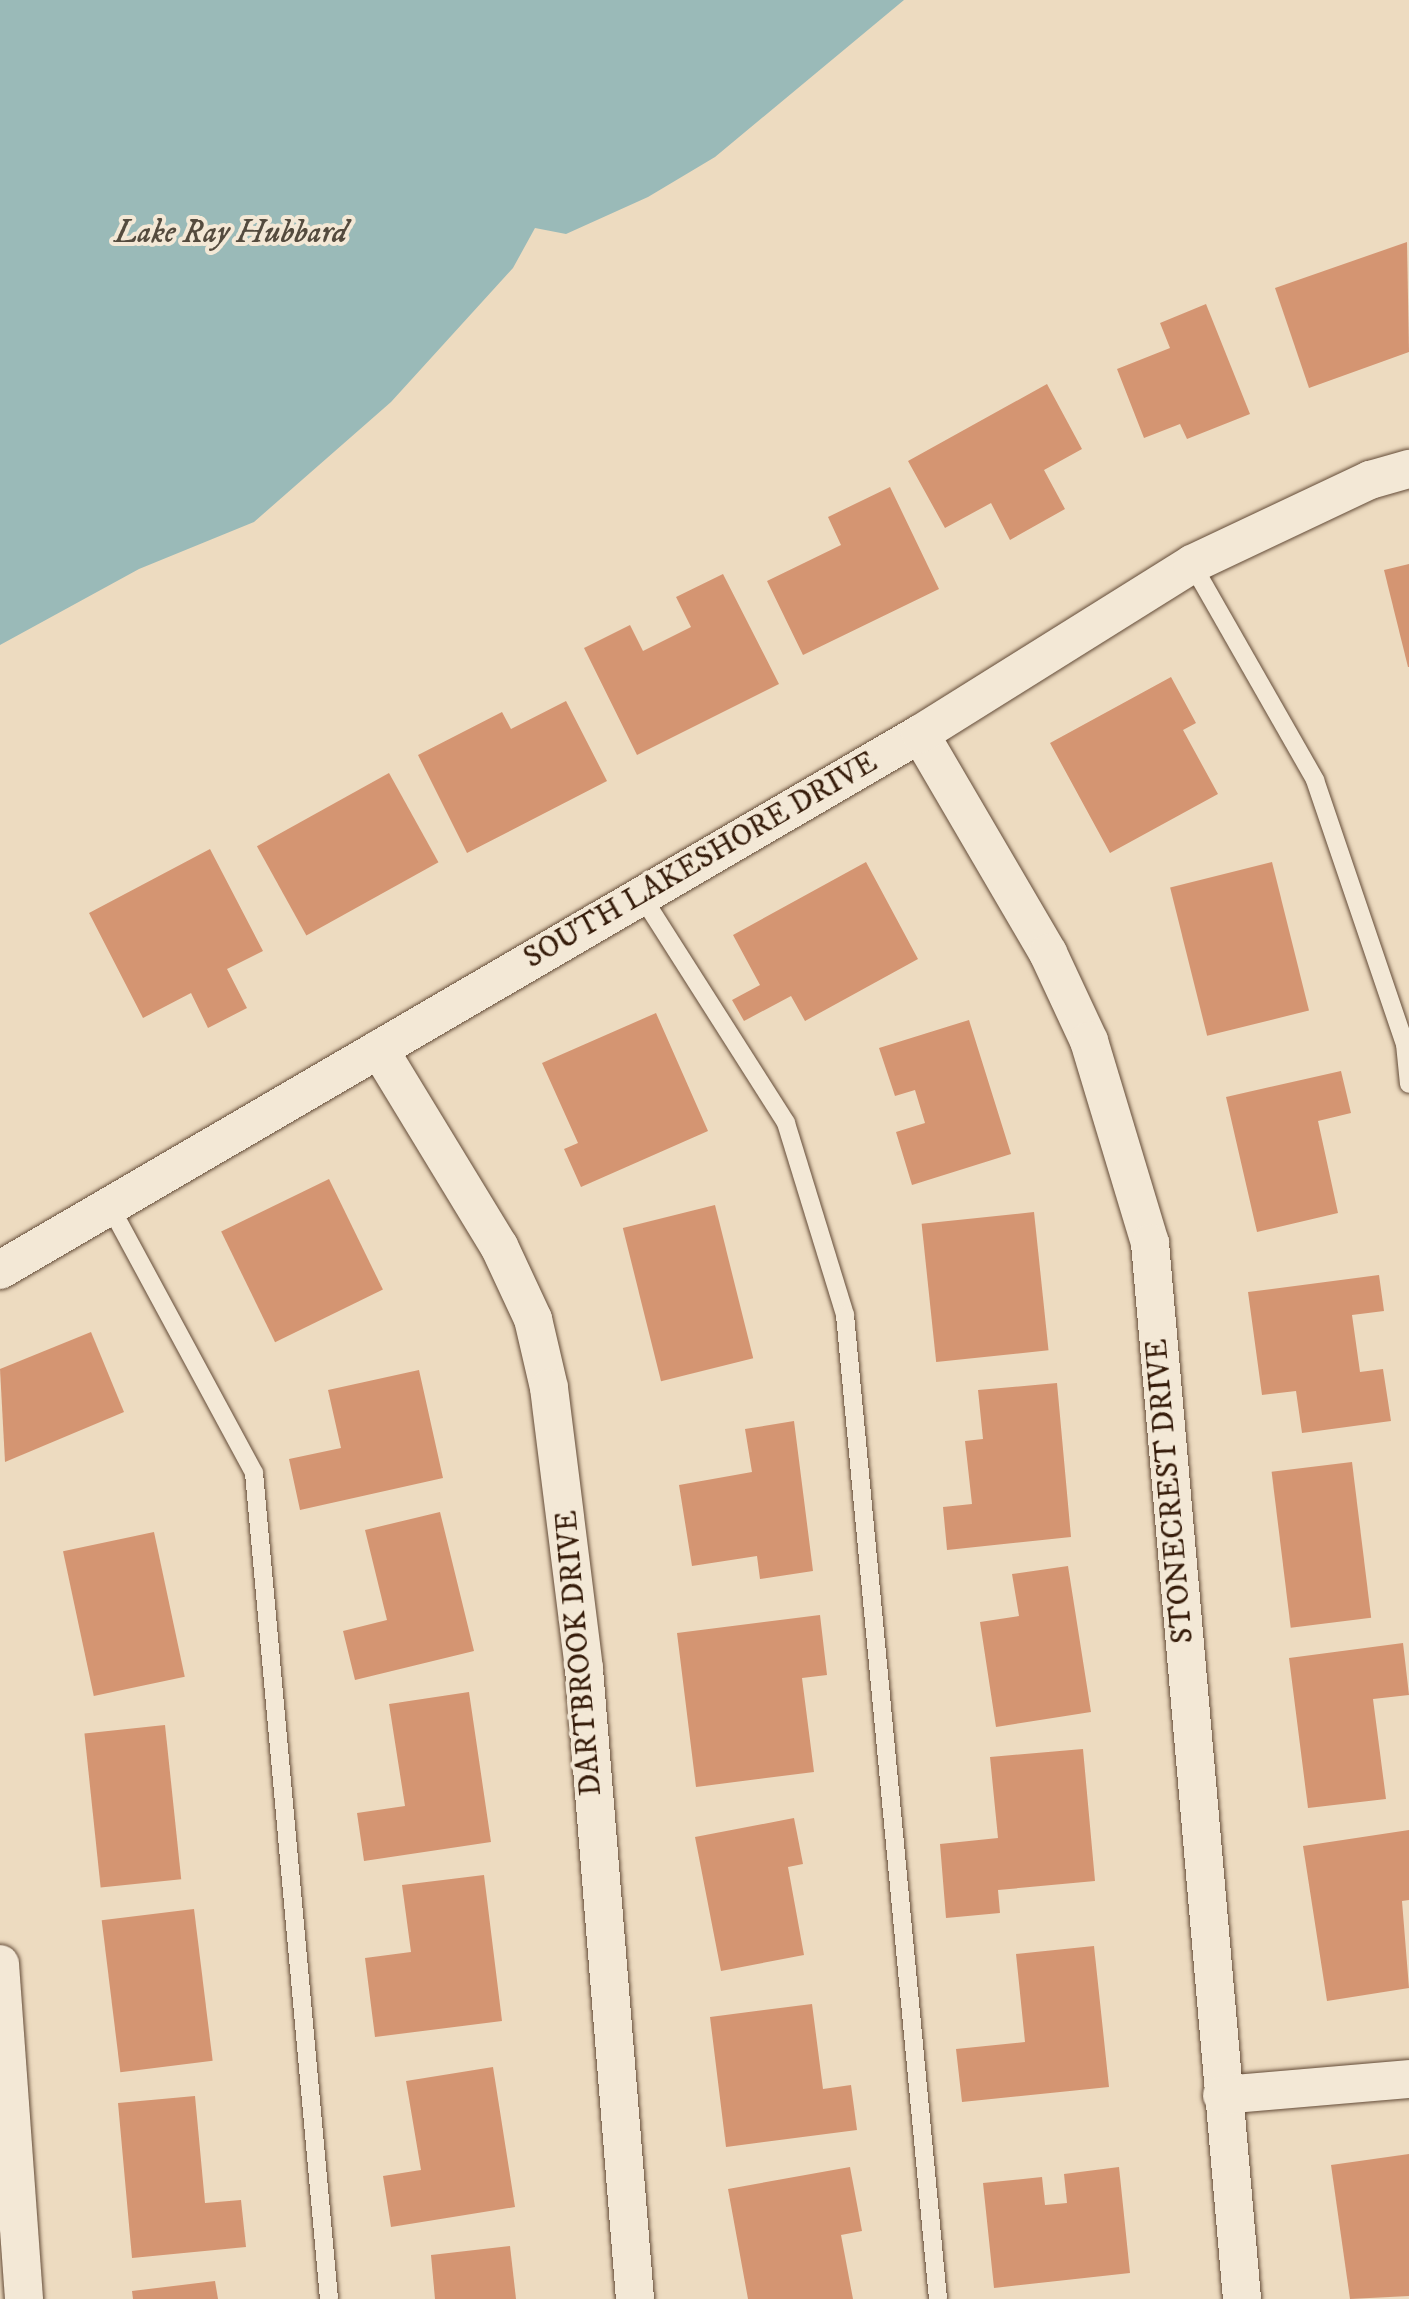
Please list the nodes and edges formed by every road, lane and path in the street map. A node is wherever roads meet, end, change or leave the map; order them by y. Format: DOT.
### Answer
graph roads {
  1 [pos="1409,469"];
  2 [pos="1192,564"];
  3 [pos="920,734"];
  4 [pos="640,894"];
  5 [pos="379,1049"];
  6 [pos="1409,1084"];
  7 [pos="112,1210"];
  8 [pos="0,1270"];
  9 [pos="0,1964"];
  10 [pos="1409,2078"];
  11 [pos="1222,2095"];
  12 [pos="24,2299"];
  13 [pos="329,2299"];
  14 [pos="634,2299"];
  15 [pos="938,2299"];
  16 [pos="1242,2299"];
  1 -- 2 [label="street, SOUTH LAKESHORE DRIVE"];
  2 -- 3 [label="street, SOUTH LAKESHORE DRIVE"];
  2 -- 6 [label="lane"];
  3 -- 4 [label="street, SOUTH LAKESHORE DRIVE"];
  3 -- 11 [label="street, STONECREST DRIVE"];
  4 -- 5 [label="street, SOUTH LAKESHORE DRIVE"];
  4 -- 15 [label="lane"];
  5 -- 7 [label="street, SOUTH LAKESHORE DRIVE"];
  5 -- 14 [label="street, DARTBROOK DRIVE"];
  7 -- 8 [label="street, SOUTH LAKESHORE DRIVE"];
  7 -- 13 [label="lane"];
  9 -- 12 [label="street"];
  10 -- 11 [label="street"];
  11 -- 16 [label="street, STONECREST DRIVE"];
}
